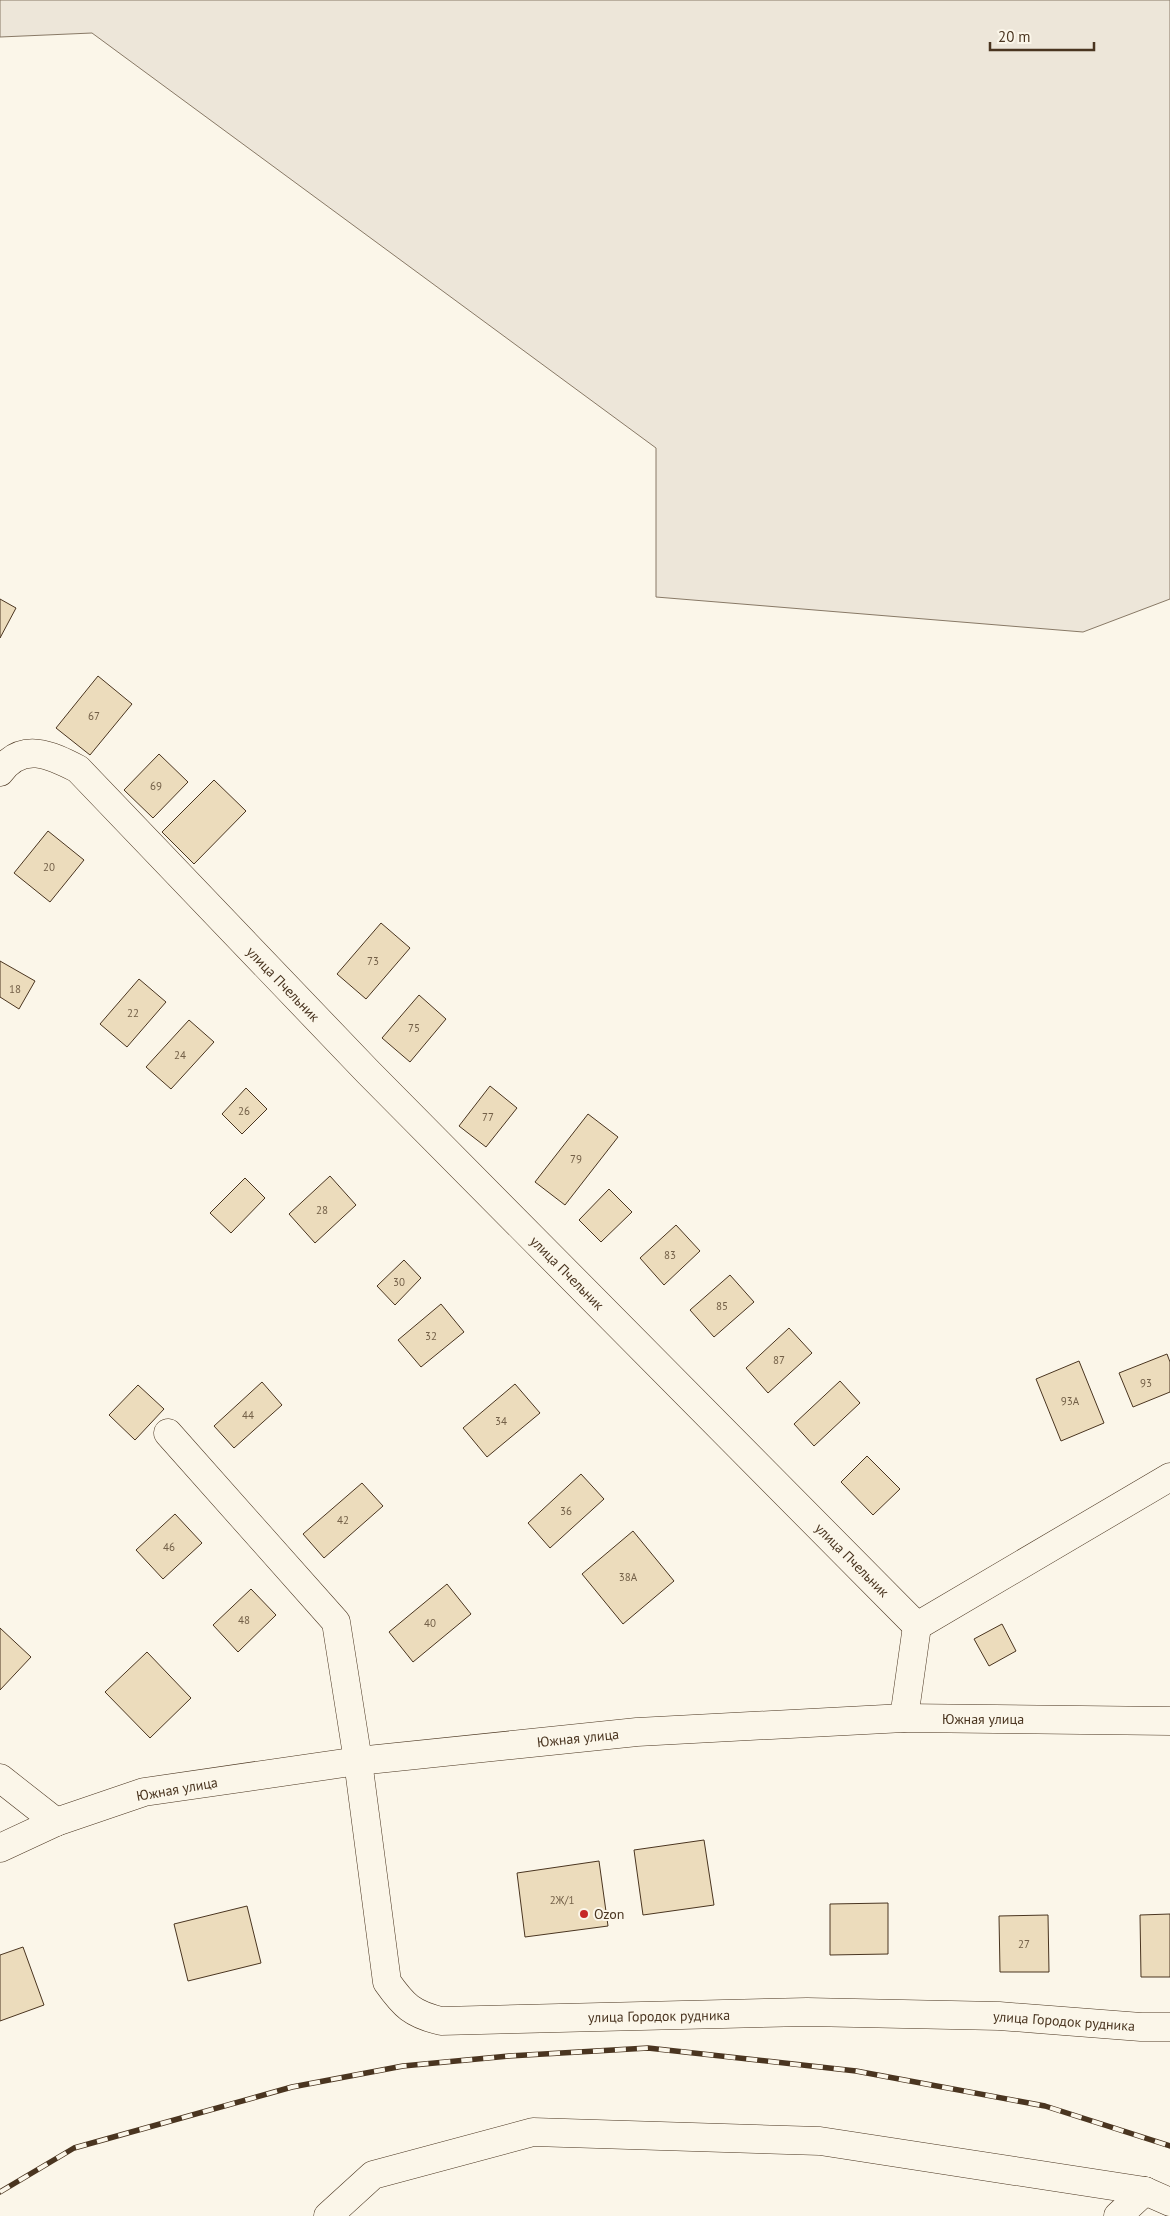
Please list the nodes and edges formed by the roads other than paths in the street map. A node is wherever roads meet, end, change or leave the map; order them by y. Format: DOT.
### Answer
graph roads {
  1 [pos="0,772"];
  2 [pos="168,1432"];
  3 [pos="1170,1477"];
  4 [pos="917,1626"];
  5 [pos="904,1718"];
  6 [pos="1170,1721"];
  7 [pos="358,1760"];
  8 [pos="0,1778"];
  9 [pos="56,1822"];
  10 [pos="0,1848"];
  11 [pos="1170,2026"];
  12 [pos="1145,2192"];
  13 [pos="1170,2202"];
  14 [pos="328,2216"];
  15 [pos="1118,2216"];
  1 -- 4 [label="street, улица Пчельник"];
  2 -- 7 [label="street, улица Городок рудника"];
  3 -- 4 [label="street"];
  4 -- 5 [label="street"];
  5 -- 6 [label="street, Южная улица"];
  5 -- 7 [label="street, Южная улица"];
  7 -- 9 [label="street, Южная улица"];
  7 -- 11 [label="street, улица Городок рудника"];
  8 -- 9 [label="street"];
  9 -- 10 [label="street, Южная улица"];
  12 -- 13 [label="street"];
  12 -- 14 [label="street"];
  12 -- 15 [label="street"];
}
